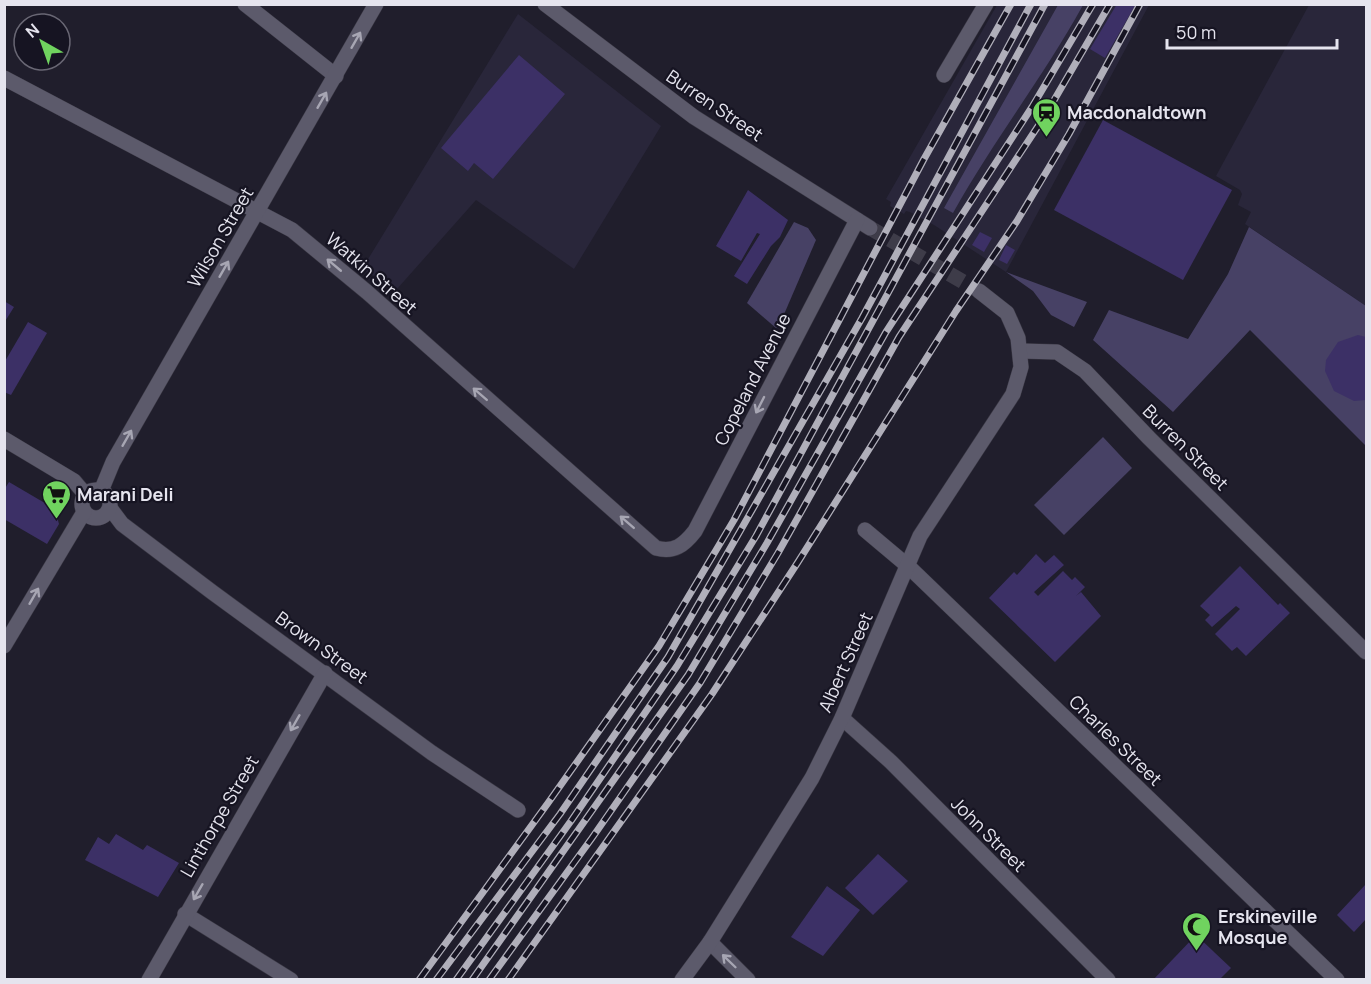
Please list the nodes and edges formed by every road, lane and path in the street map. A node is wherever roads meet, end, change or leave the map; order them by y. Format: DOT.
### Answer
graph roads {
  1 [pos="245,4"];
  2 [pos="376,4"];
  3 [pos="545,4"];
  4 [pos="986,4"];
  5 [pos="944,75"];
  6 [pos="336,76"];
  7 [pos="4,78"];
  8 [pos="258,210"];
  9 [pos="863,224"];
  10 [pos="979,291"];
  11 [pos="1021,351"];
  12 [pos="4,439"];
  13 [pos="101,490"];
  14 [pos="85,494"];
  15 [pos="110,508"];
  16 [pos="84,512"];
  17 [pos="865,530"];
  18 [pos="675,549"];
  19 [pos="909,567"];
  20 [pos="4,646"];
  21 [pos="1366,652"];
  22 [pos="325,673"];
  23 [pos="842,718"];
  24 [pos="518,810"];
  25 [pos="185,914"];
  26 [pos="710,942"];
  27 [pos="149,980"];
  28 [pos="291,980"];
  29 [pos="682,980"];
  30 [pos="748,980"];
  31 [pos="1108,980"];
  32 [pos="1337,980"];
  1 -- 6 [label="street"];
  6 -- 2 [label="street, Wilson Street, one-way"];
  3 -- 9 [label="street, Burren Street"];
  4 -- 5 [label="street"];
  8 -- 6 [label="street, Wilson Street, one-way"];
  7 -- 8 [label="street, Watkin Street"];
  13 -- 8 [label="street, Wilson Street, one-way"];
  18 -- 8 [label="street, Watkin Street, one-way"];
  9 -- 18 [label="street, Copeland Avenue, one-way"];
  10 -- 11 [label="street"];
  11 -- 19 [label="street, Albert Street"];
  11 -- 21 [label="street, Burren Street"];
  12 -- 14 [label="street"];
  13 -- 14 [label="street"];
  13 -- 15 [label="street"];
  14 -- 16 [label="street"];
  15 -- 16 [label="street"];
  15 -- 22 [label="street, Brown Street"];
  20 -- 16 [label="street, one-way"];
  17 -- 19 [label="street, Charles Street"];
  19 -- 23 [label="street, Albert Street"];
  19 -- 32 [label="street, Charles Street"];
  22 -- 24 [label="street, Brown Street"];
  22 -- 25 [label="street, Linthorpe Street, one-way"];
  23 -- 26 [label="street, Albert Street"];
  23 -- 31 [label="street, John Street"];
  25 -- 27 [label="street, Linthorpe Street"];
  25 -- 28 [label="street"];
  26 -- 29 [label="street, Albert Street"];
  30 -- 26 [label="street, one-way"];
}
